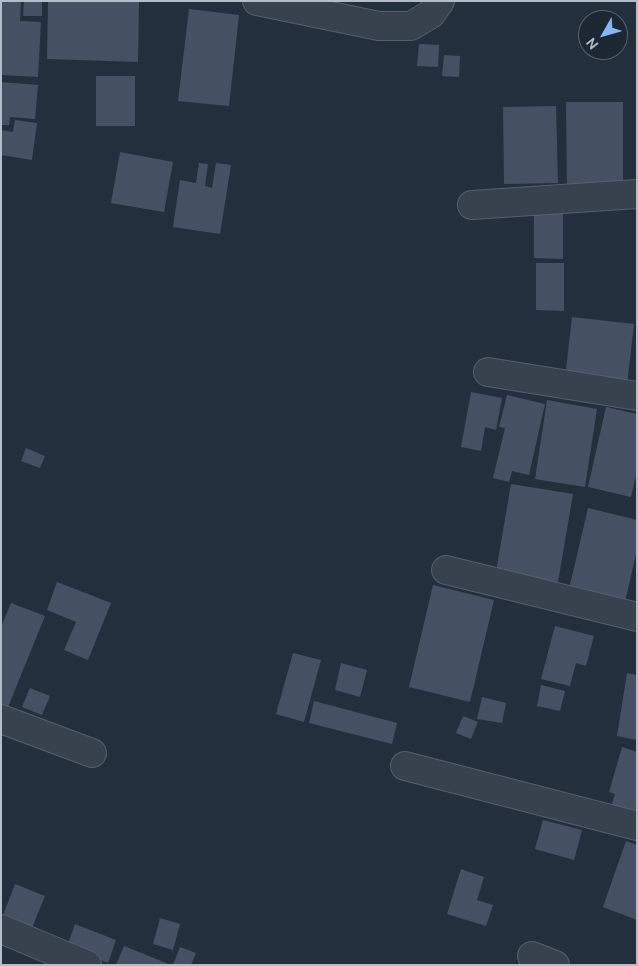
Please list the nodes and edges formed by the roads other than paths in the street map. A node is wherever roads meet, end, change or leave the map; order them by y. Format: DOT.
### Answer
graph roads {
  1 [pos="257,1"];
  2 [pos="440,1"];
  3 [pos="637,194"];
  4 [pos="472,205"];
  5 [pos="488,372"];
  6 [pos="637,396"];
  7 [pos="446,570"];
  8 [pos="637,617"];
  9 [pos="1,719"];
  10 [pos="92,753"];
  11 [pos="405,766"];
  12 [pos="637,826"];
  13 [pos="1,929"];
  14 [pos="87,965"];
  1 -- 2 [label="street"];
  3 -- 4 [label="street"];
  5 -- 6 [label="street"];
  7 -- 8 [label="street"];
  9 -- 10 [label="street"];
  11 -- 12 [label="street"];
  13 -- 14 [label="street"];
}
